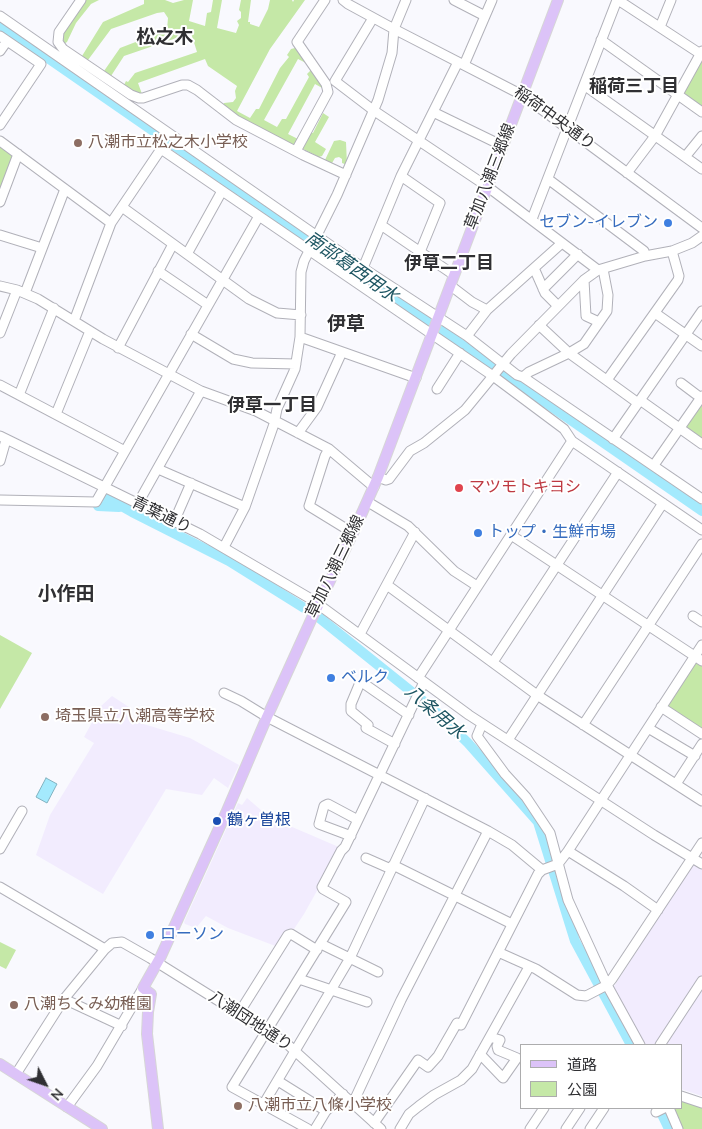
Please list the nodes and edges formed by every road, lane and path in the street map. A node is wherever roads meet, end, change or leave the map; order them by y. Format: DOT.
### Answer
graph roads {
  1 [pos="81,0"];
  2 [pos="325,0"];
  3 [pos="343,0"];
  4 [pos="406,0"];
  5 [pos="454,0"];
  6 [pos="492,0"];
  7 [pos="558,0"];
  8 [pos="617,0"];
  9 [pos="671,0"];
  10 [pos="0,16"];
  11 [pos="485,16"];
  12 [pos="373,18"];
  13 [pos="660,26"];
  14 [pos="394,29"];
  15 [pos="4,38"];
  16 [pos="601,40"];
  17 [pos="0,52"];
  18 [pos="701,53"];
  19 [pos="461,64"];
  20 [pos="584,85"];
  21 [pos="678,94"];
  22 [pos="522,95"];
  23 [pos="373,110"];
  24 [pos="433,112"];
  25 [pos="702,112"];
  26 [pos="0,125"];
  27 [pos="566,128"];
  28 [pos="655,136"];
  29 [pos="702,136"];
  30 [pos="0,141"];
  31 [pos="418,141"];
  32 [pos="503,146"];
  33 [pos="296,151"];
  34 [pos="18,154"];
  35 [pos="685,157"];
  36 [pos="702,169"];
  37 [pos="627,173"];
  38 [pos="346,175"];
  39 [pos="401,176"];
  40 [pos="548,178"];
  41 [pos="488,187"];
  42 [pos="65,189"];
  43 [pos="222,191"];
  44 [pos="0,202"];
  45 [pos="122,207"];
  46 [pos="259,216"];
  47 [pos="532,220"];
  48 [pos="111,223"];
  49 [pos="381,224"];
  50 [pos="702,228"];
  51 [pos="0,235"];
  52 [pos="702,236"];
  53 [pos="316,237"];
  54 [pos="562,242"];
  55 [pos="173,244"];
  56 [pos="42,248"];
  57 [pos="309,249"];
  58 [pos="672,251"];
  59 [pos="420,252"];
  60 [pos="187,254"];
  61 [pos="578,254"];
  62 [pos="645,256"];
  63 [pos="363,268"];
  64 [pos="534,268"];
  65 [pos="601,269"];
  66 [pos="158,271"];
  67 [pos="454,275"];
  68 [pos="223,279"];
  69 [pos="584,280"];
  70 [pos="0,286"];
  71 [pos="450,286"];
  72 [pos="544,290"];
  73 [pos="21,292"];
  74 [pos="208,305"];
  75 [pos="558,306"];
  76 [pos="54,308"];
  77 [pos="487,310"];
  78 [pos="702,311"];
  79 [pos="655,313"];
  80 [pos="301,315"];
  81 [pos="74,321"];
  82 [pos="598,322"];
  83 [pos="539,324"];
  84 [pos="435,326"];
  85 [pos="90,331"];
  86 [pos="0,333"];
  87 [pos="191,334"];
  88 [pos="686,334"];
  89 [pos="467,336"];
  90 [pos="300,337"];
  91 [pos="702,346"];
  92 [pos="118,348"];
  93 [pos="342,352"];
  94 [pos="460,353"];
  95 [pos="569,353"];
  96 [pos="296,364"];
  97 [pos="502,365"];
  98 [pos="168,374"];
  99 [pos="494,375"];
  100 [pos="523,377"];
  101 [pos="416,378"];
  102 [pos="607,380"];
  103 [pos="680,383"];
  104 [pos="0,385"];
  105 [pos="437,390"];
  106 [pos="201,392"];
  107 [pos="19,395"];
  108 [pos="702,397"];
  109 [pos="639,401"];
  110 [pos="56,414"];
  111 [pos="275,421"];
  112 [pos="680,428"];
  113 [pos="298,433"];
  114 [pos="3,438"];
  115 [pos="612,439"];
  116 [pos="572,441"];
  117 [pos="702,444"];
  118 [pos="329,449"];
  119 [pos="125,451"];
  120 [pos="0,461"];
  121 [pos="654,466"];
  122 [pos="158,469"];
  123 [pos="618,472"];
  124 [pos="376,482"];
  125 [pos="191,483"];
  126 [pos="103,488"];
  127 [pos="702,499"];
  128 [pos="0,500"];
  129 [pos="368,502"];
  130 [pos="663,503"];
  131 [pos="137,505"];
  132 [pos="245,507"];
  133 [pos="174,522"];
  134 [pos="702,530"];
  135 [pos="415,532"];
  136 [pos="353,533"];
  137 [pos="511,535"];
  138 [pos="702,544"];
  139 [pos="224,547"];
  140 [pos="557,565"];
  141 [pos="387,584"];
  142 [pos="477,586"];
  143 [pos="602,595"];
  144 [pos="318,604"];
  145 [pos="693,616"];
  146 [pos="702,622"];
  147 [pos="649,625"];
  148 [pos="449,630"];
  149 [pos="360,634"];
  150 [pos="702,646"];
  151 [pos="698,658"];
  152 [pos="493,662"];
  153 [pos="421,680"];
  154 [pos="224,693"];
  155 [pos="537,695"];
  156 [pos="661,707"];
  157 [pos="409,715"];
  158 [pos="267,717"];
  159 [pos="482,724"];
  160 [pos="583,725"];
  161 [pos="648,728"];
  162 [pos="702,734"];
  163 [pos="508,740"];
  164 [pos="395,744"];
  165 [pos="702,744"];
  166 [pos="630,755"];
  167 [pos="694,756"];
  168 [pos="380,775"];
  169 [pos="676,784"];
  170 [pos="424,798"];
  171 [pos="601,800"];
  172 [pos="702,801"];
  173 [pos="22,811"];
  174 [pos="358,820"];
  175 [pos="488,831"];
  176 [pos="351,836"];
  177 [pos="702,843"];
  178 [pos="0,849"];
  179 [pos="568,850"];
  180 [pos="366,858"];
  181 [pos="692,858"];
  182 [pos="558,864"];
  183 [pos="702,864"];
  184 [pos="392,867"];
  185 [pos="542,870"];
  186 [pos="0,888"];
  187 [pos="455,895"];
  188 [pos="658,910"];
  189 [pos="512,924"];
  190 [pos="319,947"];
  191 [pos="105,949"];
  192 [pos="498,952"];
  193 [pos="350,958"];
  194 [pos="158,963"];
  195 [pos="529,967"];
  196 [pos="378,972"];
  197 [pos="299,979"];
  198 [pos="702,981"];
  199 [pos="607,985"];
  200 [pos="143,988"];
  201 [pos="332,990"];
  202 [pos="64,999"];
  203 [pos="367,1002"];
  204 [pos="240,1013"];
  205 [pos="122,1026"];
  206 [pos="267,1030"];
  207 [pos="490,1037"];
  208 [pos="639,1044"];
  209 [pos="661,1044"];
  210 [pos="296,1051"];
  211 [pos="480,1054"];
  212 [pos="0,1064"];
  213 [pos="16,1074"];
  214 [pos="278,1081"];
  215 [pos="343,1094"];
  216 [pos="682,1096"];
  217 [pos="702,1102"];
  218 [pos="353,1103"];
  219 [pos="263,1105"];
  220 [pos="67,1107"];
  221 [pos="543,1109"];
  222 [pos="579,1109"];
  223 [pos="603,1109"];
  224 [pos="669,1109"];
  225 [pos="326,1111"];
  226 [pos="378,1126"];
  227 [pos="102,1129"];
  228 [pos="158,1129"];
  229 [pos="308,1129"];
  230 [pos="314,1129"];
  231 [pos="400,1129"];
  232 [pos="530,1129"];
  233 [pos="566,1129"];
  234 [pos="590,1129"];
  235 [pos="678,1129"];
  1 -- 33 [label="street"];
  2 -- 33 [label="street"];
  3 -- 12 [label="street, 稲荷中央通り"];
  4 -- 14 [label="street"];
  5 -- 11 [label="street"];
  6 -- 11 [label="street"];
  7 -- 22 [label="main road, 草加八潮三郷線"];
  8 -- 13 [label="street"];
  8 -- 16 [label="street"];
  9 -- 13 [label="street"];
  10 -- 53 [label="street"];
  11 -- 19 [label="street"];
  12 -- 14 [label="street, 稲荷中央通り"];
  12 -- 23 [label="street"];
  13 -- 18 [label="street"];
  14 -- 19 [label="street, 稲荷中央通り"];
  14 -- 23 [label="street"];
  15 -- 17 [label="street"];
  15 -- 26 [label="street"];
  16 -- 20 [label="street"];
  16 -- 21 [label="street"];
  18 -- 21 [label="street"];
  19 -- 22 [label="street, 稲荷中央通り"];
  19 -- 24 [label="street"];
  20 -- 27 [label="street"];
  20 -- 28 [label="street"];
  21 -- 25 [label="street"];
  21 -- 28 [label="street"];
  22 -- 27 [label="street, 稲荷中央通り"];
  22 -- 32 [label="main road, 草加八潮三郷線"];
  23 -- 31 [label="street"];
  23 -- 38 [label="street"];
  24 -- 31 [label="street"];
  24 -- 32 [label="street"];
  27 -- 37 [label="street, 稲荷中央通り"];
  27 -- 40 [label="street"];
  28 -- 35 [label="street"];
  28 -- 37 [label="street"];
  29 -- 35 [label="street"];
  30 -- 34 [label="street"];
  31 -- 39 [label="street"];
  31 -- 41 [label="street"];
  32 -- 41 [label="main road, 草加八潮三郷線"];
  33 -- 38 [label="street"];
  34 -- 42 [label="street"];
  34 -- 44 [label="street"];
  35 -- 36 [label="street"];
  37 -- 50 [label="street, 稲荷中央通り"];
  38 -- 53 [label="street"];
  39 -- 49 [label="street"];
  39 -- 59 [label="street"];
  40 -- 47 [label="street"];
  40 -- 62 [label="street"];
  41 -- 47 [label="street"];
  41 -- 67 [label="main road, 草加八潮三郷線"];
  42 -- 48 [label="street"];
  42 -- 56 [label="street"];
  43 -- 45 [label="street"];
  43 -- 46 [label="street"];
  43 -- 60 [label="street"];
  45 -- 48 [label="street"];
  45 -- 55 [label="street"];
  46 -- 57 [label="street"];
  46 -- 68 [label="street"];
  47 -- 54 [label="street"];
  48 -- 81 [label="street"];
  49 -- 59 [label="street"];
  49 -- 63 [label="street"];
  51 -- 56 [label="street"];
  52 -- 58 [label="street"];
  53 -- 57 [label="street"];
  53 -- 63 [label="street"];
  54 -- 61 [label="street"];
  54 -- 64 [label="street"];
  55 -- 60 [label="street"];
  55 -- 66 [label="street"];
  56 -- 73 [label="street"];
  57 -- 80 [label="street"];
  57 -- 84 [label="street"];
  58 -- 62 [label="street"];
  58 -- 79 [label="street"];
  59 -- 67 [label="street"];
  60 -- 68 [label="street"];
  61 -- 65 [label="street"];
  61 -- 72 [label="street"];
  62 -- 65 [label="street"];
  63 -- 84 [label="street"];
  64 -- 72 [label="street"];
  64 -- 77 [label="street"];
  65 -- 69 [label="street"];
  65 -- 82 [label="street"];
  66 -- 74 [label="street"];
  66 -- 92 [label="street"];
  67 -- 71 [label="main road, 草加八潮三郷線"];
  68 -- 74 [label="street"];
  68 -- 80 [label="street"];
  69 -- 75 [label="street"];
  69 -- 82 [label="street"];
  70 -- 73 [label="street"];
  71 -- 77 [label="street"];
  71 -- 84 [label="main road, 草加八潮三郷線"];
  72 -- 75 [label="street"];
  73 -- 76 [label="street"];
  73 -- 86 [label="street"];
  74 -- 87 [label="street"];
  75 -- 83 [label="street"];
  76 -- 81 [label="street"];
  76 -- 107 [label="street"];
  77 -- 89 [label="street"];
  78 -- 88 [label="street"];
  79 -- 88 [label="street"];
  79 -- 102 [label="street"];
  80 -- 90 [label="street"];
  81 -- 85 [label="street"];
  82 -- 95 [label="street"];
  83 -- 95 [label="street"];
  83 -- 97 [label="street"];
  84 -- 89 [label="street"];
  84 -- 94 [label="street"];
  84 -- 101 [label="main road, 草加八潮三郷線"];
  85 -- 92 [label="street"];
  85 -- 110 [label="street"];
  87 -- 96 [label="street"];
  87 -- 98 [label="street"];
  88 -- 91 [label="street"];
  88 -- 109 [label="street"];
  89 -- 97 [label="street"];
  90 -- 93 [label="street"];
  90 -- 96 [label="street"];
  92 -- 98 [label="street"];
  93 -- 101 [label="street"];
  93 -- 113 [label="street"];
  94 -- 99 [label="street"];
  94 -- 105 [label="street"];
  95 -- 100 [label="street"];
  95 -- 102 [label="street"];
  96 -- 111 [label="street"];
  97 -- 99 [label="street"];
  97 -- 100 [label="street"];
  98 -- 106 [label="street"];
  98 -- 119 [label="street"];
  99 -- 116 [label="street"];
  99 -- 124 [label="street"];
  100 -- 115 [label="street"];
  101 -- 124 [label="main road, 草加八潮三郷線"];
  102 -- 109 [label="street"];
  103 -- 108 [label="street"];
  104 -- 107 [label="street"];
  106 -- 111 [label="street"];
  106 -- 122 [label="street"];
  107 -- 110 [label="street"];
  108 -- 112 [label="street"];
  109 -- 112 [label="street"];
  109 -- 115 [label="street"];
  110 -- 119 [label="street"];
  111 -- 113 [label="street"];
  111 -- 132 [label="street"];
  112 -- 117 [label="street"];
  112 -- 121 [label="street"];
  113 -- 118 [label="street"];
  114 -- 120 [label="street"];
  114 -- 126 [label="street, 青葉通り"];
  115 -- 121 [label="street"];
  116 -- 123 [label="street"];
  116 -- 137 [label="street"];
  118 -- 124 [label="street"];
  118 -- 136 [label="street"];
  119 -- 126 [label="street"];
  121 -- 127 [label="street"];
  122 -- 125 [label="street"];
  122 -- 131 [label="street"];
  123 -- 130 [label="street"];
  123 -- 140 [label="street"];
  124 -- 129 [label="main road, 草加八潮三郷線"];
  125 -- 132 [label="street"];
  125 -- 133 [label="street"];
  126 -- 128 [label="street"];
  126 -- 131 [label="street, 青葉通り"];
  129 -- 135 [label="street"];
  129 -- 136 [label="main road, 草加八潮三郷線"];
  130 -- 134 [label="street"];
  130 -- 143 [label="street"];
  131 -- 133 [label="street, 青葉通り"];
  132 -- 139 [label="street"];
  133 -- 139 [label="street, 青葉通り"];
  135 -- 141 [label="street"];
  135 -- 142 [label="street"];
  136 -- 144 [label="main road, 草加八潮三郷線"];
  137 -- 140 [label="street"];
  137 -- 142 [label="street"];
  138 -- 147 [label="street"];
  139 -- 144 [label="street, 青葉通り"];
  140 -- 143 [label="street"];
  140 -- 152 [label="street"];
  141 -- 148 [label="street"];
  141 -- 149 [label="street"];
  142 -- 148 [label="street"];
  143 -- 147 [label="street"];
  143 -- 155 [label="street"];
  144 -- 149 [label="street, 青葉通り"];
  144 -- 158 [label="main road, 草加八潮三郷線"];
  145 -- 146 [label="street"];
  147 -- 151 [label="street"];
  147 -- 160 [label="street"];
  148 -- 152 [label="street"];
  148 -- 153 [label="street"];
  149 -- 153 [label="street, 青葉通り"];
  150 -- 151 [label="street"];
  151 -- 156 [label="street"];
  152 -- 155 [label="street"];
  153 -- 157 [label="street"];
  153 -- 159 [label="street, 青葉通り"];
  154 -- 158 [label="street"];
  155 -- 160 [label="street"];
  155 -- 163 [label="street"];
  156 -- 161 [label="street"];
  156 -- 162 [label="street"];
  157 -- 164 [label="street"];
  157 -- 164 [label="street"];
  158 -- 168 [label="street"];
  158 -- 194 [label="main road, 草加八潮三郷線"];
  159 -- 163 [label="street, 青葉通り"];
  159 -- 182 [label="street"];
  160 -- 166 [label="street"];
  161 -- 166 [label="street"];
  161 -- 167 [label="street"];
  163 -- 171 [label="street, 青葉通り"];
  164 -- 168 [label="street"];
  165 -- 167 [label="street"];
  166 -- 169 [label="street"];
  166 -- 171 [label="street"];
  167 -- 169 [label="street"];
  168 -- 170 [label="street"];
  168 -- 174 [label="street"];
  169 -- 172 [label="street"];
  170 -- 175 [label="street"];
  170 -- 184 [label="street"];
  171 -- 179 [label="street"];
  171 -- 181 [label="street, 青葉通り"];
  173 -- 178 [label="street"];
  174 -- 176 [label="street"];
  174 -- 176 [label="street"];
  175 -- 185 [label="street"];
  175 -- 187 [label="street"];
  176 -- 190 [label="street"];
  177 -- 181 [label="street"];
  179 -- 182 [label="street"];
  179 -- 188 [label="street"];
  180 -- 184 [label="street"];
  181 -- 183 [label="street, 青葉通り"];
  181 -- 188 [label="street"];
  182 -- 185 [label="street"];
  182 -- 199 [label="street"];
  184 -- 187 [label="street"];
  184 -- 193 [label="street"];
  185 -- 189 [label="street"];
  186 -- 191 [label="street"];
  187 -- 189 [label="street"];
  187 -- 218 [label="street"];
  188 -- 199 [label="street"];
  189 -- 192 [label="street"];
  190 -- 193 [label="street"];
  190 -- 197 [label="street"];
  190 -- 204 [label="street"];
  191 -- 194 [label="street, 八潮団地通り"];
  191 -- 202 [label="street"];
  192 -- 195 [label="street"];
  192 -- 226 [label="street"];
  193 -- 196 [label="street"];
  193 -- 201 [label="street"];
  194 -- 200 [label="main road, 草加八潮三郷線"];
  194 -- 204 [label="street, 八潮団地通り"];
  195 -- 199 [label="street"];
  195 -- 207 [label="street"];
  197 -- 201 [label="street"];
  197 -- 206 [label="street"];
  198 -- 209 [label="street"];
  199 -- 208 [label="street"];
  200 -- 205 [label="street"];
  200 -- 228 [label="main road"];
  201 -- 203 [label="street"];
  201 -- 210 [label="street"];
  202 -- 205 [label="street"];
  202 -- 213 [label="street"];
  204 -- 206 [label="street, 八潮団地通り"];
  205 -- 220 [label="street"];
  206 -- 210 [label="street, 八潮団地通り"];
  206 -- 219 [label="street"];
  207 -- 211 [label="street"];
  207 -- 211 [label="street"];
  210 -- 214 [label="street"];
  210 -- 215 [label="street, 八潮団地通り"];
  211 -- 231 [label="street"];
  212 -- 213 [label="main road"];
  213 -- 220 [label="main road"];
  214 -- 219 [label="street"];
  214 -- 225 [label="street"];
  215 -- 218 [label="street, 八潮団地通り"];
  215 -- 225 [label="street"];
  216 -- 217 [label="street"];
  218 -- 226 [label="street, 八潮団地通り"];
  219 -- 229 [label="street"];
  220 -- 227 [label="main road"];
  221 -- 232 [label="street"];
  222 -- 233 [label="street"];
  223 -- 234 [label="street"];
  224 -- 235 [label="street"];
  225 -- 230 [label="street"];
}
